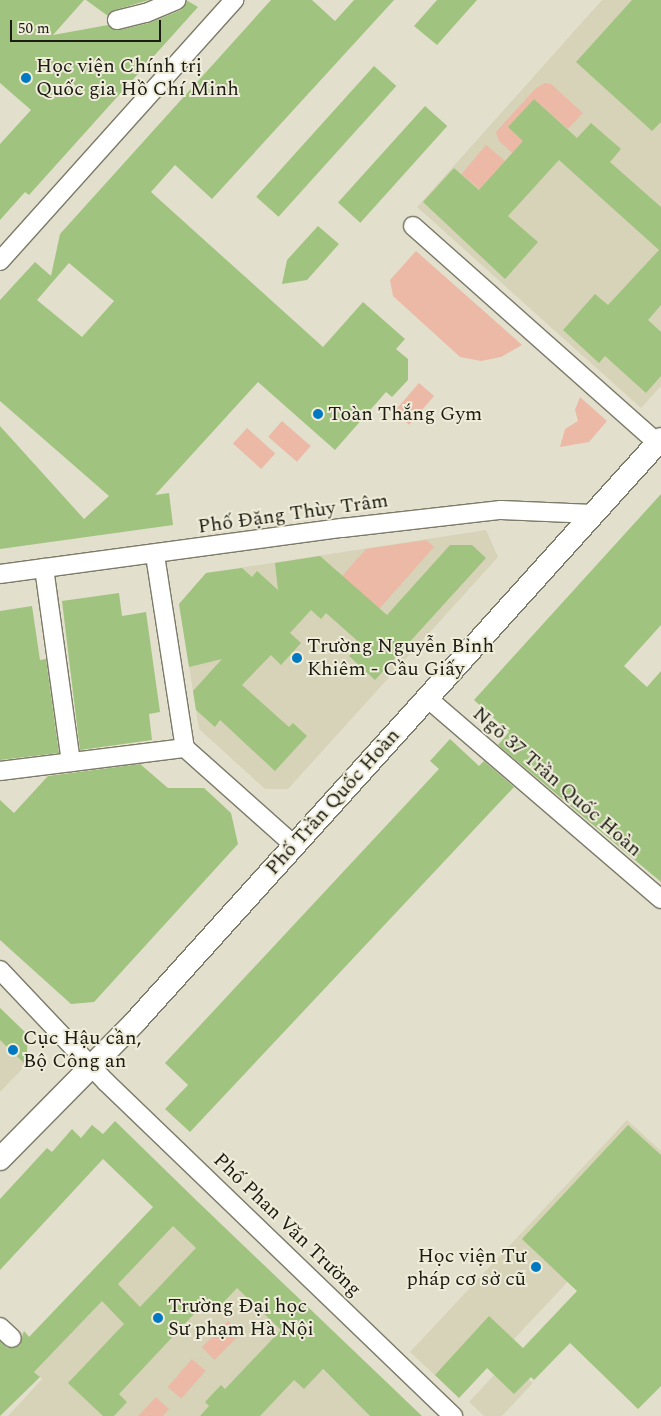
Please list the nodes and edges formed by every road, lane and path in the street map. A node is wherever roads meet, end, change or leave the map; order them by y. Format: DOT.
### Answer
graph roads {
  1 [pos="176,0"];
  2 [pos="234,0"];
  3 [pos="117,20"];
  4 [pos="413,226"];
  5 [pos="0,261"];
  6 [pos="659,441"];
  7 [pos="593,514"];
  8 [pos="155,555"];
  9 [pos="44,568"];
  10 [pos="0,574"];
  11 [pos="426,697"];
  12 [pos="185,748"];
  13 [pos="71,762"];
  14 [pos="0,771"];
  15 [pos="295,846"];
  16 [pos="661,900"];
  17 [pos="0,970"];
  18 [pos="92,1065"];
  19 [pos="0,1159"];
  20 [pos="453,1416"];
  1 -- 3 [label="street"];
  2 -- 5 [label="street"];
  4 -- 6 [label="street"];
  6 -- 7 [label="street, Phố Trần Quốc Hoàn"];
  7 -- 8 [label="street, Phố Đặng Thùy Trâm"];
  7 -- 11 [label="street, Phố Trần Quốc Hoàn"];
  8 -- 9 [label="street, Phố Đặng Thùy Trâm"];
  8 -- 12 [label="street"];
  9 -- 10 [label="street, Phố Đặng Thùy Trâm"];
  9 -- 13 [label="street"];
  11 -- 15 [label="street, Phố Trần Quốc Hoàn"];
  11 -- 16 [label="street, Ngõ 37 Trần Quốc Hoàn"];
  12 -- 13 [label="street"];
  12 -- 15 [label="street"];
  13 -- 14 [label="street"];
  15 -- 18 [label="street, Phố Trần Quốc Hoàn"];
  17 -- 18 [label="street, Phố Phan Văn Trường"];
  18 -- 19 [label="street, Phố Trần Quốc Hoàn"];
  18 -- 20 [label="street, Phố Phan Văn Trường"];
}
